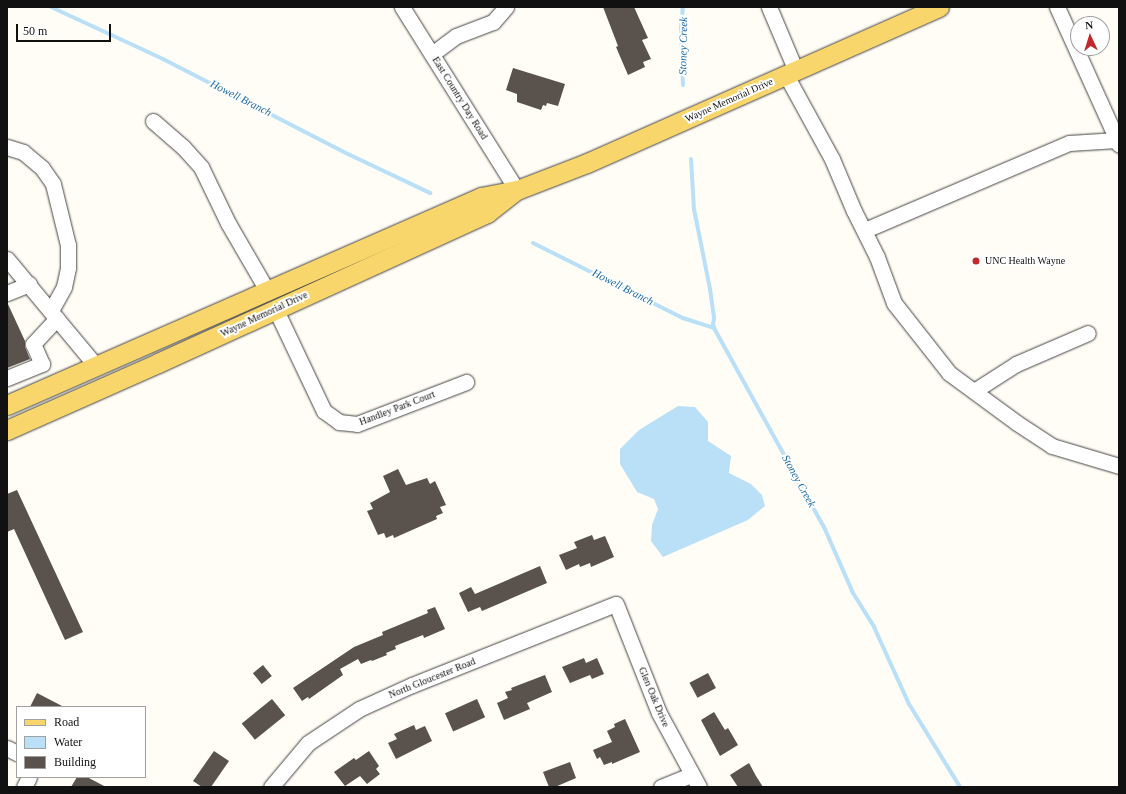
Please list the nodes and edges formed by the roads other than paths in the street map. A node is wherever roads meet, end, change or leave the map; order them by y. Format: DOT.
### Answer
graph roads {
  1 [pos="402,7"];
  2 [pos="506,7"];
  3 [pos="769,7"];
  4 [pos="939,7"];
  5 [pos="1057,7"];
  6 [pos="432,54"];
  7 [pos="791,73"];
  8 [pos="153,121"];
  9 [pos="1118,143"];
  10 [pos="7,147"];
  11 [pos="517,190"];
  12 [pos="865,230"];
  13 [pos="7,259"];
  14 [pos="29,284"];
  15 [pos="7,293"];
  16 [pos="271,300"];
  17 [pos="54,314"];
  18 [pos="1088,333"];
  19 [pos="42,364"];
  20 [pos="97,367"];
  21 [pos="7,378"];
  22 [pos="466,382"];
  23 [pos="51,387"];
  24 [pos="974,392"];
  25 [pos="7,405"];
  26 [pos="7,430"];
  27 [pos="1119,466"];
  28 [pos="616,604"];
  29 [pos="7,748"];
  30 [pos="16,752"];
  31 [pos="28,778"];
  32 [pos="695,781"];
  33 [pos="24,787"];
  34 [pos="271,787"];
  35 [pos="661,787"];
  1 -- 6 [label="street, East Country Day Road"];
  2 -- 6 [label="street"];
  3 -- 7 [label="street"];
  4 -- 7 [label="main road, Wayne Memorial Drive"];
  5 -- 9 [label="street"];
  6 -- 11 [label="street, East Country Day Road"];
  7 -- 11 [label="main road, Wayne Memorial Drive"];
  7 -- 12 [label="street"];
  8 -- 16 [label="street, Handley Park Court"];
  9 -- 12 [label="street"];
  10 -- 17 [label="street"];
  11 -- 16 [label="main road, Wayne Memorial Drive"];
  12 -- 24 [label="street"];
  13 -- 14 [label="street"];
  14 -- 15 [label="street"];
  14 -- 17 [label="street"];
  16 -- 20 [label="main road, Wayne Memorial Drive"];
  16 -- 22 [label="street, Handley Park Court"];
  16 -- 26 [label="main road, Wayne Memorial Drive"];
  17 -- 19 [label="street"];
  17 -- 20 [label="street"];
  18 -- 24 [label="street"];
  19 -- 21 [label="street"];
  19 -- 23 [label="street"];
  20 -- 23 [label="main road, Wayne Memorial Drive"];
  23 -- 25 [label="main road, Wayne Memorial Drive"];
  24 -- 27 [label="street"];
  28 -- 32 [label="street, Glen Oak Drive"];
  28 -- 34 [label="street, North Gloucester Road"];
  29 -- 30 [label="street"];
  31 -- 33 [label="street"];
  32 -- 35 [label="street"];
}
